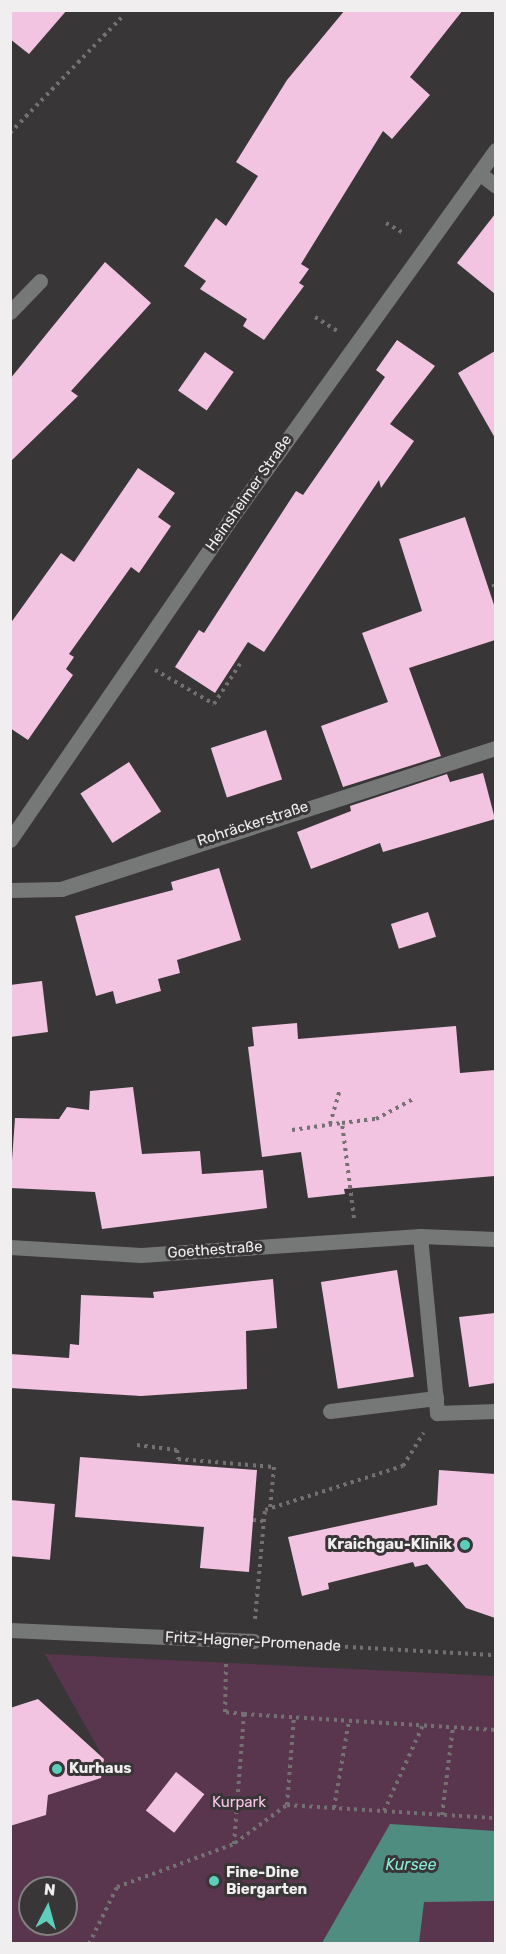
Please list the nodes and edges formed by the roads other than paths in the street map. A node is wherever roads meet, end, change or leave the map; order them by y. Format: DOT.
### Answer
graph roads {
  1 [pos="495,150"];
  2 [pos="479,173"];
  3 [pos="495,186"];
  4 [pos="40,281"];
  5 [pos="10,312"];
  6 [pos="495,748"];
  7 [pos="10,840"];
  8 [pos="10,890"];
  9 [pos="420,1236"];
  10 [pos="495,1239"];
  11 [pos="10,1247"];
  12 [pos="436,1405"];
  13 [pos="330,1411"];
  14 [pos="495,1411"];
  15 [pos="10,1630"];
  16 [pos="254,1641"];
  1 -- 2 [label="street, Heinsheimer Straße"];
  2 -- 3 [label="street"];
  2 -- 7 [label="street, Heinsheimer Straße"];
  4 -- 5 [label="street"];
  6 -- 8 [label="street, Rohräckerstraße"];
  9 -- 10 [label="street, Goethestraße"];
  9 -- 11 [label="street, Goethestraße"];
  9 -- 12 [label="street"];
  12 -- 13 [label="street"];
  12 -- 14 [label="street"];
  15 -- 16 [label="street, Fritz-Hagner-Promenade"];
}
